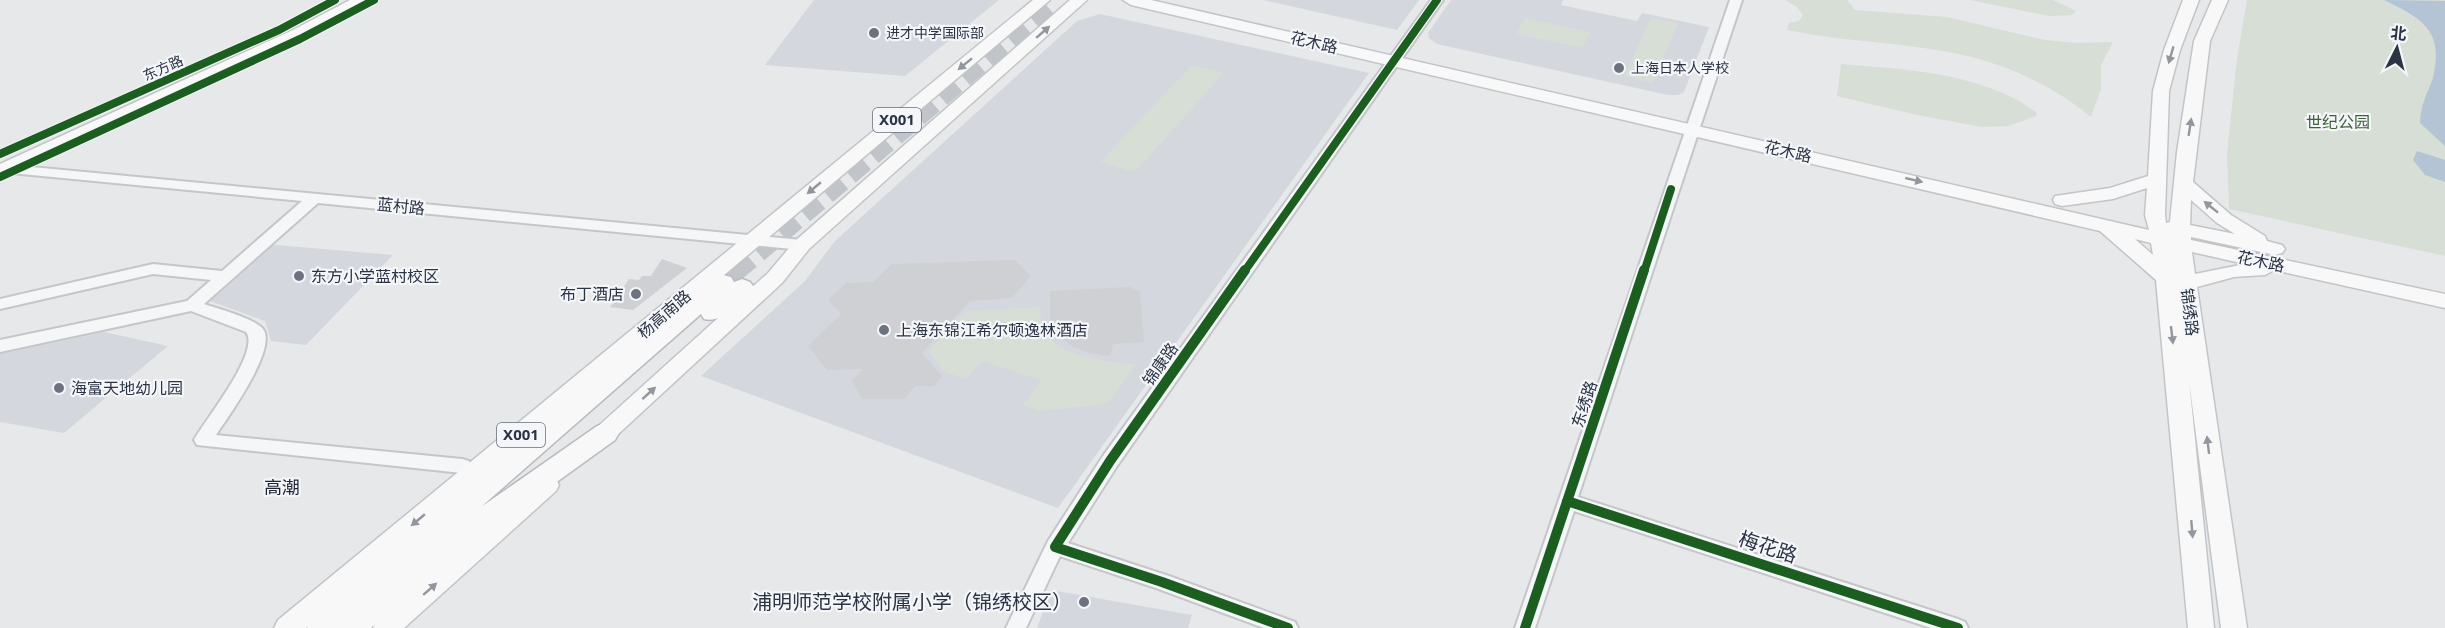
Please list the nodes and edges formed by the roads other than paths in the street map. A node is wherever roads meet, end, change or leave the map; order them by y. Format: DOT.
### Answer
graph roads {
  1 [pos="345,0"];
  2 [pos="363,0"];
  3 [pos="1042,0"];
  4 [pos="1079,0"];
  5 [pos="1131,0"];
  6 [pos="1176,0"];
  7 [pos="1437,0"];
  8 [pos="1736,0"];
  9 [pos="2191,0"];
  10 [pos="2220,0"];
  11 [pos="1398,55"];
  12 [pos="1695,122"];
  13 [pos="2,167"];
  14 [pos="2156,179"];
  15 [pos="2185,185"];
  16 [pos="315,198"];
  17 [pos="2062,200"];
  18 [pos="2096,223"];
  19 [pos="2158,231"];
  20 [pos="2182,236"];
  21 [pos="753,240"];
  22 [pos="802,245"];
  23 [pos="2274,249"];
  24 [pos="2285,266"];
  25 [pos="226,276"];
  26 [pos="2176,280"];
  27 [pos="733,284"];
  28 [pos="2445,287"];
  29 [pos="2445,301"];
  30 [pos="0,304"];
  31 [pos="192,305"];
  32 [pos="0,346"];
  33 [pos="555,406"];
  34 [pos="606,433"];
  35 [pos="462,466"];
  36 [pos="1567,501"];
  37 [pos="1055,547"];
  38 [pos="424,553"];
  39 [pos="287,628"];
  40 [pos="322,628"];
  41 [pos="350,628"];
  42 [pos="386,628"];
  43 [pos="1016,628"];
  44 [pos="1288,628"];
  45 [pos="1525,628"];
  46 [pos="1958,628"];
  47 [pos="2201,628"];
  48 [pos="2234,628"];
  1 -- 13 [label="main road, 东方路"];
  2 -- 13 [label="main road, 东方路"];
  3 -- 21 [label="main road, 杨高南路 / X001, one-way"];
  22 -- 4 [label="main road, X001, one-way"];
  5 -- 11 [label="main road, 花木路"];
  6 -- 11 [label="main road, 花木路"];
  7 -- 11 [label="street, 锦康路"];
  8 -- 12 [label="street, 东绣路"];
  9 -- 14 [label="main road, 锦绣路, one-way"];
  15 -- 10 [label="main road, 锦绣路, one-way"];
  11 -- 12 [label="main road, 花木路"];
  11 -- 37 [label="street, 锦康路"];
  12 -- 17 [label="main road, 花木路"];
  12 -- 18 [label="main road, 花木路, one-way"];
  12 -- 36 [label="street, 东绣路"];
  13 -- 16 [label="street, 蓝村路"];
  14 -- 17 [label="main road"];
  14 -- 19 [label="main road, 锦绣路"];
  15 -- 20 [label="main road, 锦绣路"];
  23 -- 15 [label="main road, one-way"];
  16 -- 21 [label="street, 蓝村路"];
  16 -- 25 [label="street"];
  17 -- 19 [label="main road, 花木路"];
  18 -- 19 [label="main road, 花木路"];
  18 -- 26 [label="main road"];
  19 -- 20 [label="main road, 花木路"];
  19 -- 26 [label="main road, 锦绣路"];
  20 -- 23 [label="main road, 花木路"];
  20 -- 24 [label="main road, 花木路"];
  20 -- 26 [label="main road, 锦绣路"];
  21 -- 22 [label="street, 蓝村路"];
  21 -- 33 [label="main road, 杨高南路 / X001"];
  34 -- 22 [label="main road, X001, one-way"];
  23 -- 28 [label="main road, 花木路"];
  24 -- 26 [label="main road"];
  24 -- 29 [label="main road, 花木路"];
  25 -- 30 [label="street"];
  25 -- 31 [label="street"];
  26 -- 47 [label="main road, 锦绣路, one-way"];
  48 -- 26 [label="main road, 锦绣路, one-way"];
  27 -- 38 [label="highway, 杨高南路 / X001"];
  31 -- 32 [label="street"];
  31 -- 35 [label="street"];
  33 -- 38 [label="highway"];
  33 -- 39 [label="main road, 杨高南路 / X001, one-way"];
  34 -- 38 [label="highway"];
  42 -- 34 [label="main road, X001, one-way"];
  36 -- 45 [label="street, 东绣路"];
  36 -- 46 [label="street, 梅花路"];
  37 -- 43 [label="street, 锦康路"];
  37 -- 44 [label="street"];
  38 -- 40 [label="highway, 杨高南路 / X001"];
  38 -- 41 [label="highway, 杨高南路 / X001"];
}
